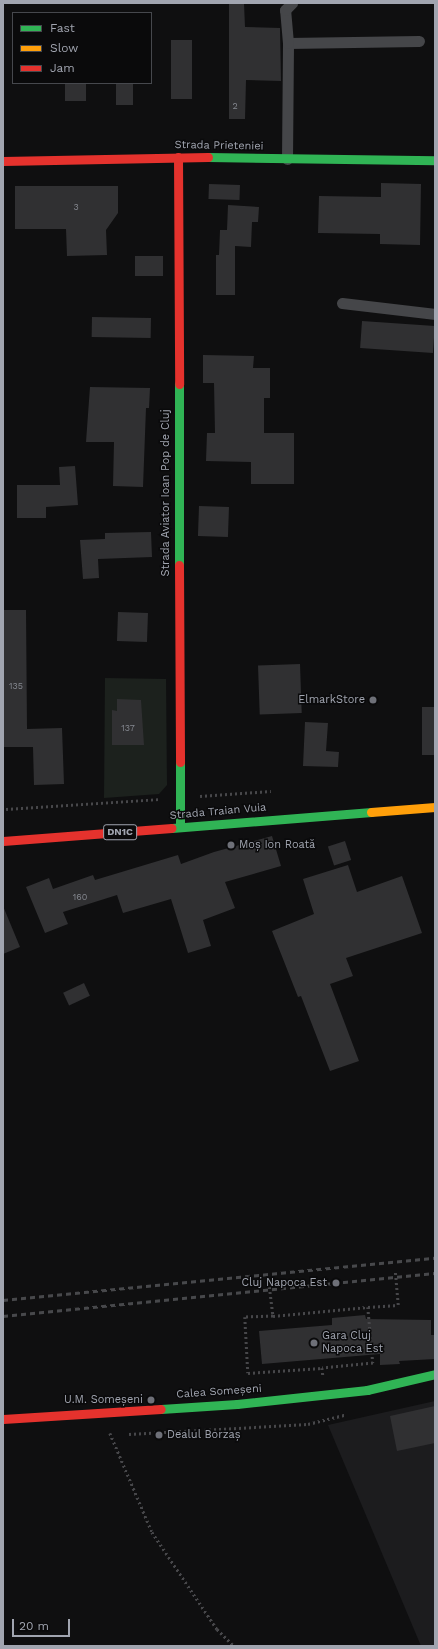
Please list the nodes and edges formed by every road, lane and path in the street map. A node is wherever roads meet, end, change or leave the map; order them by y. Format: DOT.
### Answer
graph roads {
  1 [pos="288,5"];
  2 [pos="419,41"];
  3 [pos="288,43"];
  4 [pos="178,158"];
  5 [pos="287,159"];
  6 [pos="435,160"];
  7 [pos="3,161"];
  8 [pos="342,303"];
  9 [pos="435,314"];
  10 [pos="271,791"];
  11 [pos="180,798"];
  12 [pos="435,807"];
  13 [pos="6,809"];
  14 [pos="180,828"];
  15 [pos="3,841"];
  16 [pos="395,1271"];
  17 [pos="269,1282"];
  18 [pos="368,1307"];
  19 [pos="273,1316"];
  20 [pos="322,1368"];
  21 [pos="435,1374"];
  22 [pos="324,1394"];
  23 [pos="102,1412"];
  24 [pos="3,1419"];
  25 [pos="234,1646"];
  1 -- 3 [label="lane"];
  2 -- 3 [label="lane"];
  3 -- 5 [label="lane"];
  4 -- 5 [label="street, Strada Prieteniei"];
  4 -- 7 [label="street, Strada Prieteniei"];
  4 -- 11 [label="street, Strada Aviator Ioan Pop de Cluj"];
  5 -- 6 [label="street, Strada Prieteniei"];
  8 -- 9 [label="lane"];
  10 -- 11 [label="path"];
  11 -- 13 [label="path"];
  11 -- 14 [label="street, Strada Aviator Ioan Pop de Cluj"];
  12 -- 14 [label="street, Strada Traian Vuia / DN1C"];
  14 -- 15 [label="street, Strada Traian Vuia / DN1C"];
  16 -- 18 [label="path"];
  17 -- 19 [label="path"];
  18 -- 19 [label="path"];
  18 -- 20 [label="path"];
  19 -- 20 [label="path"];
  20 -- 22 [label="path"];
  21 -- 22 [label="street, Calea Someșeni"];
  22 -- 23 [label="street, Calea Someșeni"];
  23 -- 24 [label="street, Calea Someșeni"];
  23 -- 25 [label="path"];
}
